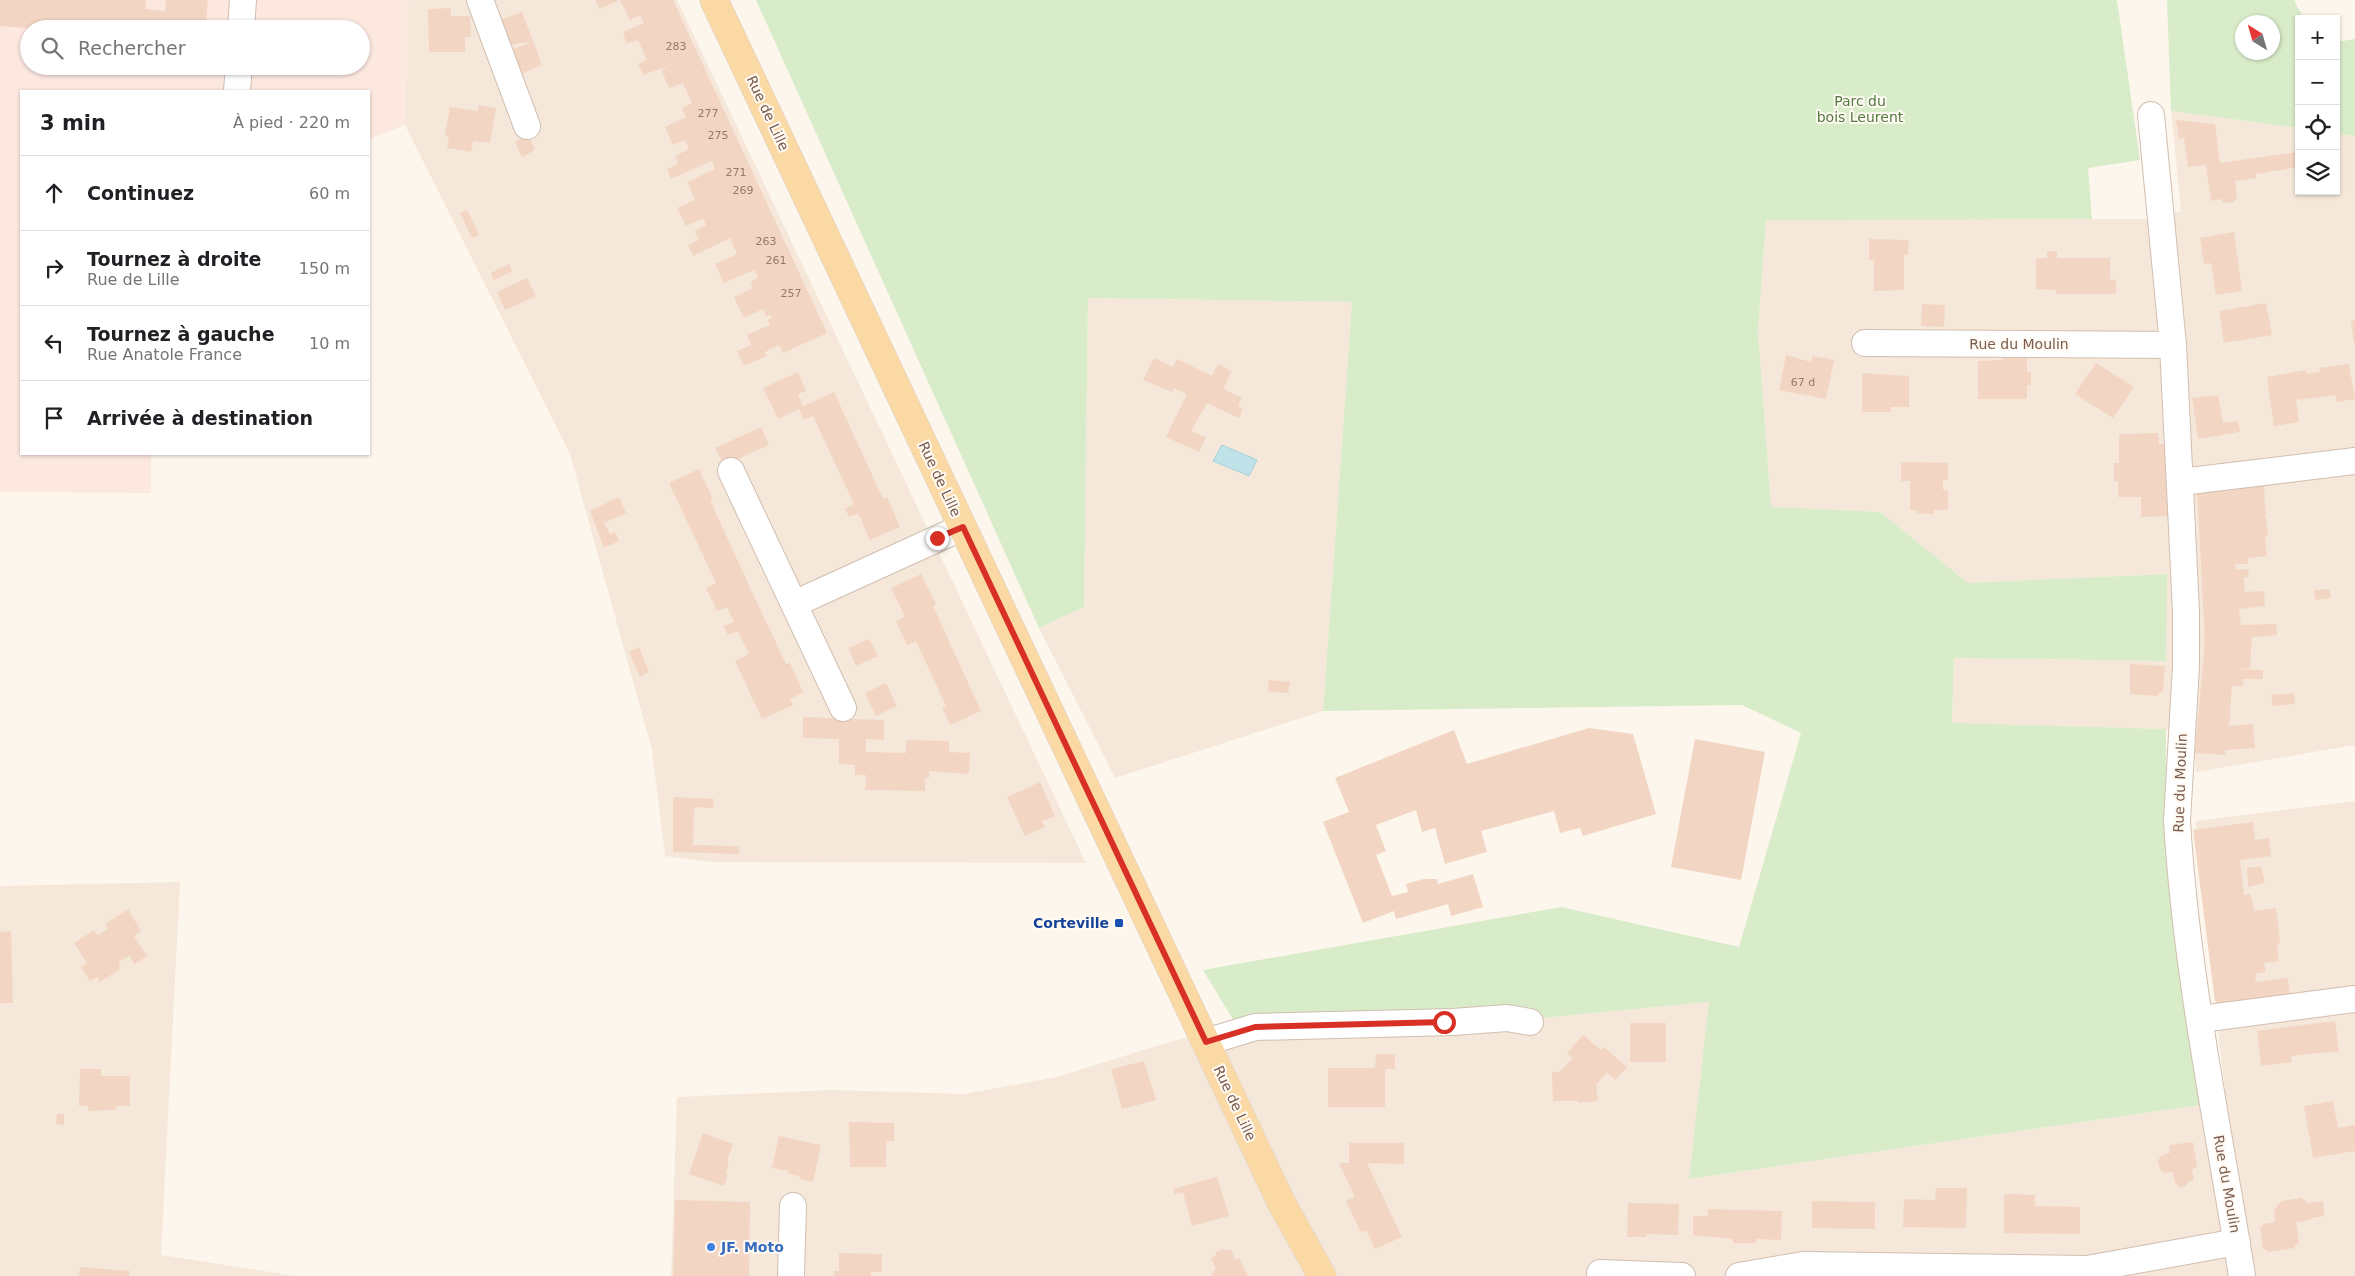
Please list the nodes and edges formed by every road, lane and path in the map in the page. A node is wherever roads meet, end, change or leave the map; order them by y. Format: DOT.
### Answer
graph roads {
  1 [pos="244,0"];
  2 [pos="480,0"];
  3 [pos="714,0"];
  4 [pos="242,20"];
  5 [pos="238,75"];
  6 [pos="237,90"];
  7 [pos="2151,115"];
  8 [pos="527,126"];
  9 [pos="1865,343"];
  10 [pos="2173,345"];
  11 [pos="2355,461"];
  12 [pos="731,471"];
  13 [pos="2181,482"];
  14 [pos="963,527"];
  15 [pos="794,604"];
  16 [pos="843,708"];
  17 [pos="2355,1000"];
  18 [pos="2201,1019"];
  19 [pos="1530,1022"];
  20 [pos="1206,1042"];
  21 [pos="1281,1202"];
  22 [pos="793,1206"];
  23 [pos="2237,1242"];
  24 [pos="1600,1273"];
  25 [pos="791,1276"];
  26 [pos="1310,1276"];
  27 [pos="1322,1276"];
  28 [pos="1682,1276"];
  29 [pos="1739,1276"];
  30 [pos="2242,1276"];
  1 -- 4 [label="street"];
  2 -- 8 [label="street"];
  3 -- 14 [label="main road, Rue de Lille"];
  5 -- 6 [label="street"];
  7 -- 10 [label="street, Rue du Moulin"];
  9 -- 10 [label="street, Rue du Moulin"];
  10 -- 13 [label="street, Rue du Moulin"];
  11 -- 13 [label="street"];
  12 -- 15 [label="street"];
  13 -- 18 [label="street, Rue du Moulin"];
  14 -- 15 [label="street"];
  14 -- 20 [label="main road, Rue de Lille"];
  15 -- 16 [label="street"];
  17 -- 18 [label="street"];
  18 -- 23 [label="street, Rue du Moulin"];
  19 -- 20 [label="street"];
  20 -- 21 [label="main road, Rue de Lille"];
  21 -- 26 [label="main road, Rue de Lille"];
  21 -- 27 [label="main road, Rue de Lille"];
  22 -- 25 [label="street"];
  23 -- 29 [label="street"];
  23 -- 30 [label="street, Rue du Moulin"];
  24 -- 28 [label="street"];
}
